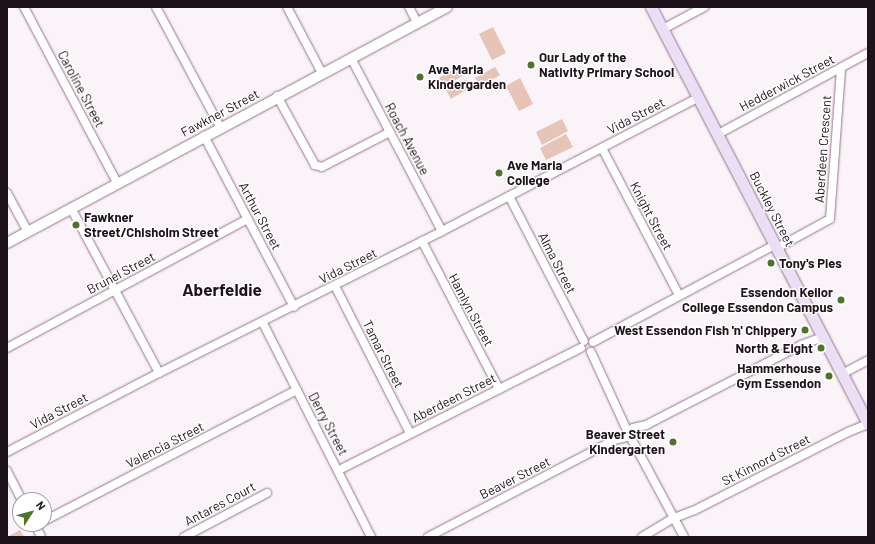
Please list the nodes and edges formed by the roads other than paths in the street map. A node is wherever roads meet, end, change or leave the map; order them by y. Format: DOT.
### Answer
graph roads {
  1 [pos="24,7"];
  2 [pos="156,7"];
  3 [pos="288,7"];
  4 [pos="409,7"];
  5 [pos="447,7"];
  6 [pos="651,7"];
  7 [pos="704,7"];
  8 [pos="417,23"];
  9 [pos="663,29"];
  10 [pos="868,53"];
  11 [pos="351,58"];
  12 [pos="841,68"];
  13 [pos="322,73"];
  14 [pos="277,96"];
  15 [pos="699,97"];
  16 [pos="220,128"];
  17 [pos="390,132"];
  18 [pos="718,134"];
  19 [pos="204,136"];
  20 [pos="602,148"];
  21 [pos="117,182"];
  22 [pos="7,194"];
  23 [pos="509,196"];
  24 [pos="71,208"];
  25 [pos="248,220"];
  26 [pos="442,231"];
  27 [pos="28,232"];
  28 [pos="422,241"];
  29 [pos="7,243"];
  30 [pos="776,247"];
  31 [pos="334,286"];
  32 [pos="115,289"];
  33 [pos="679,295"];
  34 [pos="294,307"];
  35 [pos="263,323"];
  36 [pos="821,334"];
  37 [pos="593,342"];
  38 [pos="582,344"];
  39 [pos="7,348"];
  40 [pos="591,352"];
  41 [pos="868,360"];
  42 [pos="159,373"];
  43 [pos="842,374"];
  44 [pos="499,389"];
  45 [pos="297,390"];
  46 [pos="867,422"];
  47 [pos="630,432"];
  48 [pos="410,433"];
  49 [pos="7,452"];
  50 [pos="339,470"];
  51 [pos="7,471"];
  52 [pos="18,492"];
  53 [pos="267,493"];
  54 [pos="52,517"];
  55 [pos="676,520"];
  56 [pos="184,537"];
  57 [pos="371,537"];
  58 [pos="428,537"];
  59 [pos="642,537"];
  60 [pos="684,537"];
  1 -- 21 [label="street, Caroline Street"];
  2 -- 16 [label="street"];
  3 -- 13 [label="street"];
  4 -- 8 [label="street"];
  5 -- 8 [label="street, Fawkner Street"];
  6 -- 9 [label="main road, Buckley Street"];
  7 -- 9 [label="street"];
  8 -- 11 [label="street, Fawkner Street"];
  9 -- 15 [label="main road, Buckley Street"];
  10 -- 12 [label="street, Hedderwick Street"];
  11 -- 13 [label="street, Fawkner Street"];
  11 -- 17 [label="street, Roach Avenue"];
  12 -- 18 [label="street, Hedderwick Street"];
  12 -- 30 [label="street, Aberdeen Crescent"];
  13 -- 14 [label="street, Fawkner Street"];
  14 -- 16 [label="street, Fawkner Street"];
  14 -- 17 [label="street"];
  15 -- 18 [label="main road, Buckley Street"];
  15 -- 20 [label="street, Vida Street"];
  16 -- 19 [label="street, Fawkner Street"];
  17 -- 26 [label="street, Roach Avenue"];
  18 -- 30 [label="main road, Buckley Street"];
  19 -- 21 [label="street, Fawkner Street"];
  19 -- 25 [label="street, Arthur Street"];
  20 -- 23 [label="street, Vida Street"];
  20 -- 33 [label="street, Knight Street"];
  21 -- 24 [label="street, Fawkner Street"];
  22 -- 27 [label="street"];
  23 -- 26 [label="street, Vida Street"];
  23 -- 38 [label="street, Alma Street"];
  24 -- 27 [label="street, Fawkner Street"];
  24 -- 32 [label="street"];
  25 -- 32 [label="street, Brunel Street"];
  25 -- 34 [label="street, Arthur Street"];
  26 -- 28 [label="street, Vida Street"];
  27 -- 29 [label="street, Fawkner Street"];
  28 -- 31 [label="street, Vida Street"];
  28 -- 44 [label="street, Hamlyn Street"];
  30 -- 33 [label="street"];
  30 -- 36 [label="main road, Buckley Street"];
  31 -- 34 [label="street, Vida Street"];
  31 -- 48 [label="street, Tamar Street"];
  32 -- 39 [label="street, Brunel Street"];
  32 -- 42 [label="street"];
  33 -- 37 [label="street"];
  34 -- 35 [label="street, Vida Street"];
  35 -- 42 [label="street, Vida Street"];
  35 -- 45 [label="street, Derry Street"];
  36 -- 43 [label="main road, Buckley Street"];
  36 -- 47 [label="street, Beaver Street"];
  37 -- 38 [label="street"];
  37 -- 40 [label="street"];
  38 -- 40 [label="street"];
  38 -- 44 [label="street, Aberdeen Street"];
  40 -- 47 [label="street"];
  41 -- 43 [label="street"];
  42 -- 49 [label="street, Vida Street"];
  43 -- 46 [label="main road, Buckley Street"];
  44 -- 48 [label="street, Aberdeen Street"];
  45 -- 50 [label="street, Derry Street"];
  45 -- 54 [label="street, Valencia Street"];
  46 -- 55 [label="street, St Kinnord Street"];
  47 -- 55 [label="street"];
  47 -- 58 [label="street, Beaver Street"];
  48 -- 50 [label="street, Aberdeen Street"];
  50 -- 57 [label="street, Derry Street"];
  51 -- 52 [label="street"];
  53 -- 56 [label="street, Antares Court"];
  55 -- 59 [label="street, St Kinnord Street"];
  55 -- 60 [label="street"];
}
